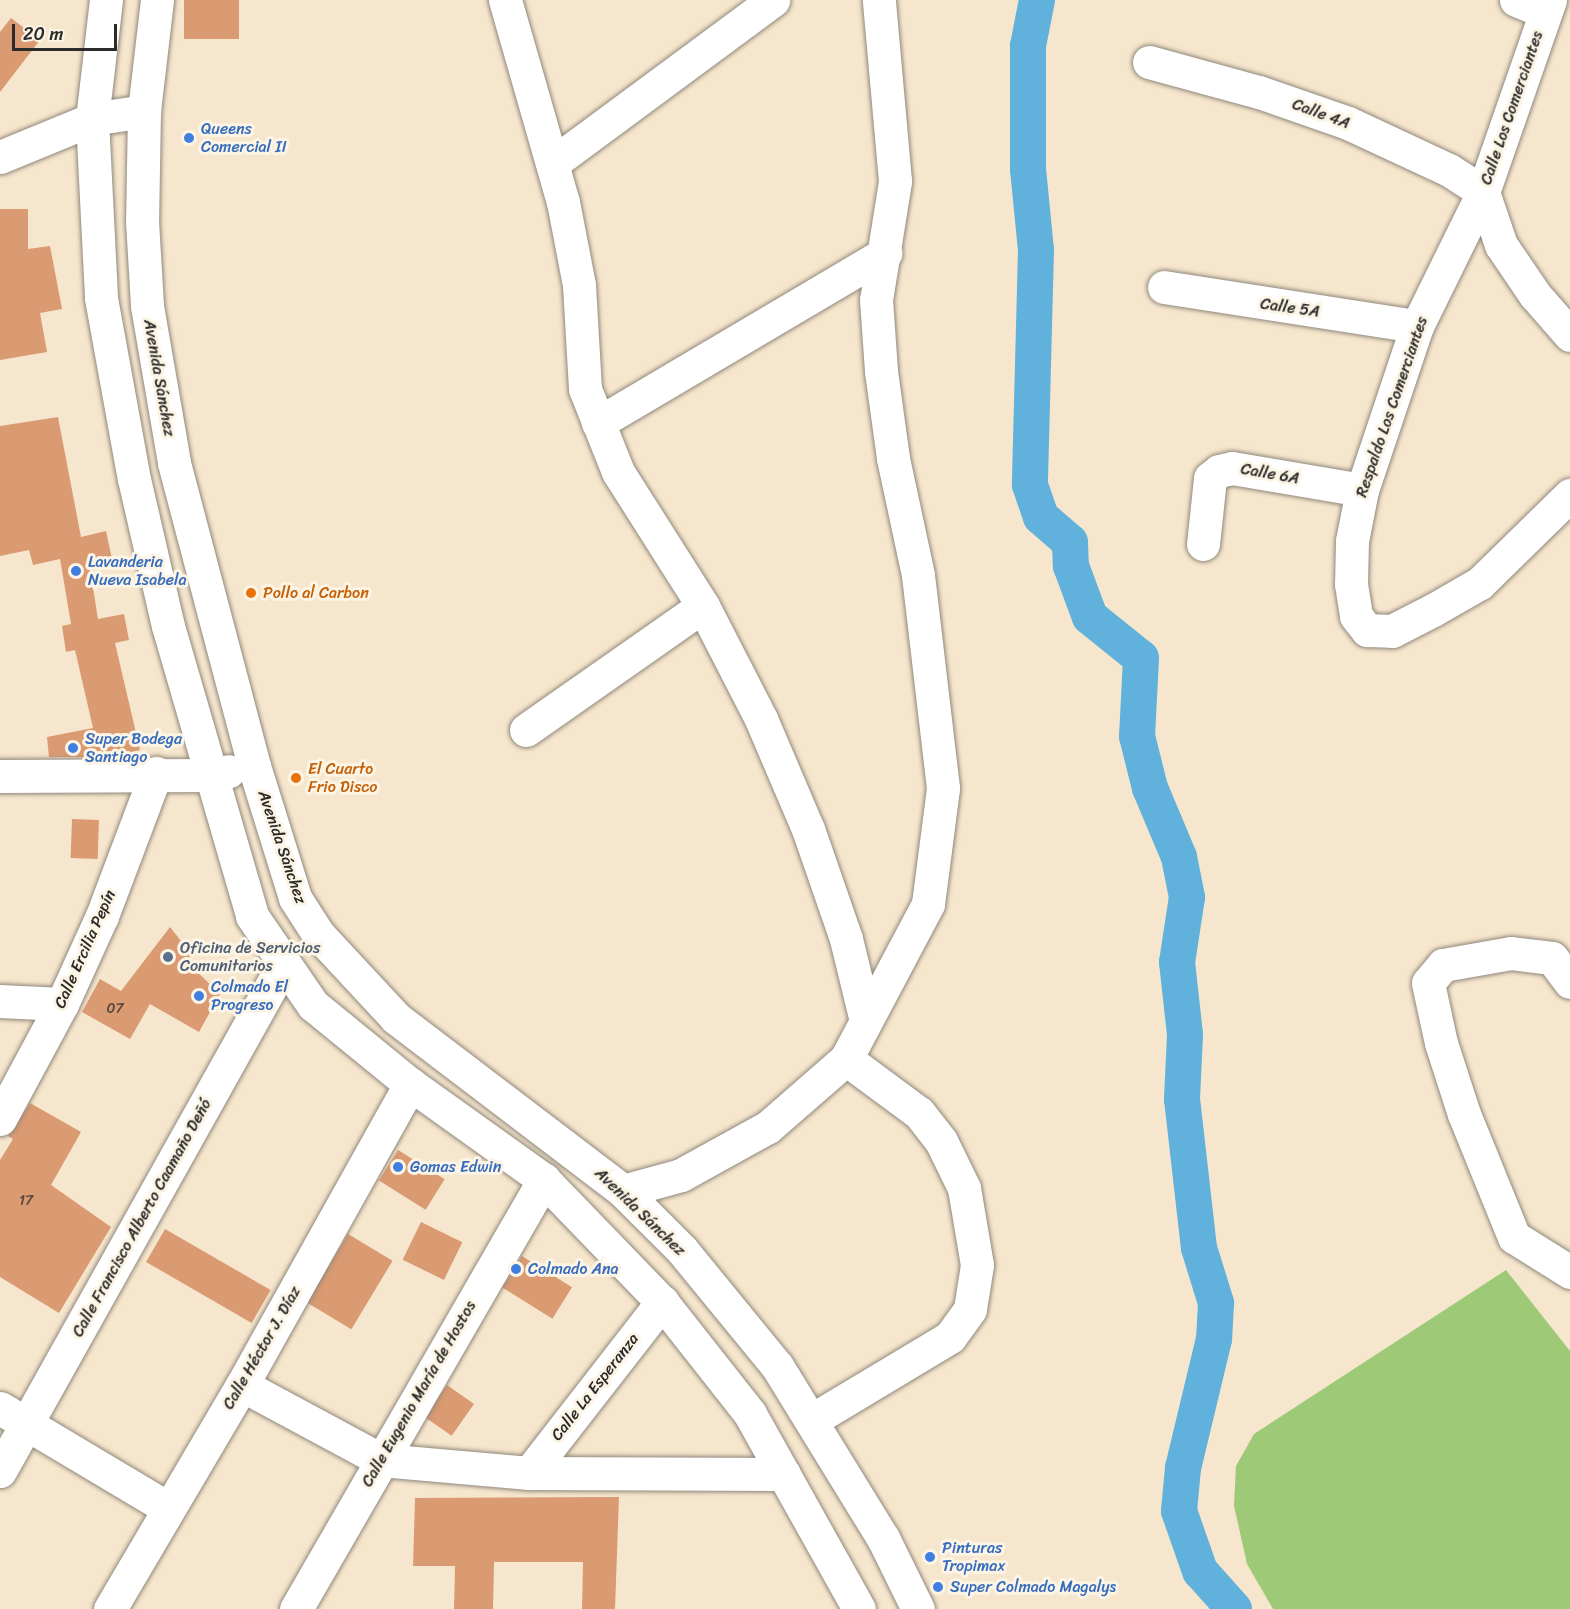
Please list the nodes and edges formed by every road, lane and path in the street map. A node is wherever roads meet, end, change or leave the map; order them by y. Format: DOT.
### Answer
graph roads {
  1 [pos="106,0"];
  2 [pos="157,0"];
  3 [pos="505,0"];
  4 [pos="773,0"];
  5 [pos="879,0"];
  6 [pos="1537,4"];
  7 [pos="1149,62"];
  8 [pos="144,111"];
  9 [pos="92,119"];
  10 [pos="0,157"];
  11 [pos="553,163"];
  12 [pos="1483,192"];
  13 [pos="885,253"];
  14 [pos="1164,287"];
  15 [pos="1417,326"];
  16 [pos="1570,335"];
  17 [pos="598,423"];
  18 [pos="1362,490"];
  19 [pos="1570,495"];
  20 [pos="1203,544"];
  21 [pos="703,606"];
  22 [pos="526,730"];
  23 [pos="254,766"];
  24 [pos="156,773"];
  25 [pos="209,775"];
  26 [pos="0,776"];
  27 [pos="283,965"];
  28 [pos="1570,982"];
  29 [pos="0,1001"];
  30 [pos="62,1004"];
  31 [pos="866,1021"];
  32 [pos="846,1059"];
  33 [pos="410,1084"];
  34 [pos="0,1119"];
  35 [pos="544,1180"];
  36 [pos="623,1191"];
  37 [pos="1570,1272"];
  38 [pos="662,1302"];
  39 [pos="242,1385"];
  40 [pos="13,1417"];
  41 [pos="812,1420"];
  42 [pos="381,1460"];
  43 [pos="0,1471"];
  44 [pos="529,1473"];
  45 [pos="784,1474"];
  46 [pos="168,1508"];
  47 [pos="110,1609"];
  48 [pos="296,1609"];
  49 [pos="859,1609"];
  50 [pos="918,1609"];
  1 -- 9 [label="street"];
  2 -- 8 [label="street, Avenida Sánchez"];
  3 -- 11 [label="street"];
  4 -- 11 [label="street"];
  5 -- 13 [label="street"];
  6 -- 12 [label="street, Calle Los Comerciantes"];
  7 -- 12 [label="street, Calle 4A"];
  8 -- 9 [label="street"];
  8 -- 23 [label="street, Avenida Sánchez"];
  9 -- 10 [label="street"];
  9 -- 25 [label="street"];
  11 -- 17 [label="street"];
  12 -- 15 [label="street, Respaldo Los Comerciantes"];
  12 -- 16 [label="street, Calle Los Comerciantes"];
  13 -- 17 [label="street"];
  13 -- 31 [label="street"];
  14 -- 15 [label="street, Calle 5A"];
  15 -- 18 [label="street, Respaldo Los Comerciantes"];
  17 -- 21 [label="street"];
  18 -- 19 [label="street, Respaldo Los Comerciantes"];
  18 -- 20 [label="street, Calle 6A"];
  21 -- 22 [label="street"];
  21 -- 31 [label="street"];
  23 -- 25 [label="street"];
  23 -- 36 [label="street, Avenida Sánchez"];
  24 -- 25 [label="street"];
  24 -- 26 [label="street"];
  24 -- 30 [label="street, Calle Ercilia Pepín"];
  25 -- 27 [label="street"];
  27 -- 33 [label="street"];
  27 -- 40 [label="street, Calle Francisco Alberto Caamaño Deñó"];
  28 -- 37 [label="street"];
  29 -- 30 [label="street"];
  30 -- 34 [label="street, Calle Ercilia Pepín"];
  31 -- 32 [label="street"];
  32 -- 36 [label="street"];
  32 -- 41 [label="street"];
  33 -- 35 [label="street"];
  33 -- 39 [label="street, Calle Héctor J. Díaz"];
  35 -- 38 [label="street"];
  35 -- 42 [label="street, Calle Eugenio María de Hostos"];
  36 -- 41 [label="street, Avenida Sánchez"];
  38 -- 44 [label="street, Calle La Esperanza"];
  38 -- 45 [label="street"];
  39 -- 42 [label="street"];
  39 -- 46 [label="street, Calle Héctor J. Díaz"];
  40 -- 43 [label="street, Calle Francisco Alberto Caamaño Deñó"];
  40 -- 46 [label="street"];
  41 -- 50 [label="street, Avenida Sánchez"];
  42 -- 44 [label="street"];
  42 -- 48 [label="street, Calle Eugenio María de Hostos"];
  44 -- 45 [label="street"];
  45 -- 49 [label="street"];
  46 -- 47 [label="street, Calle Héctor J. Díaz"];
}
